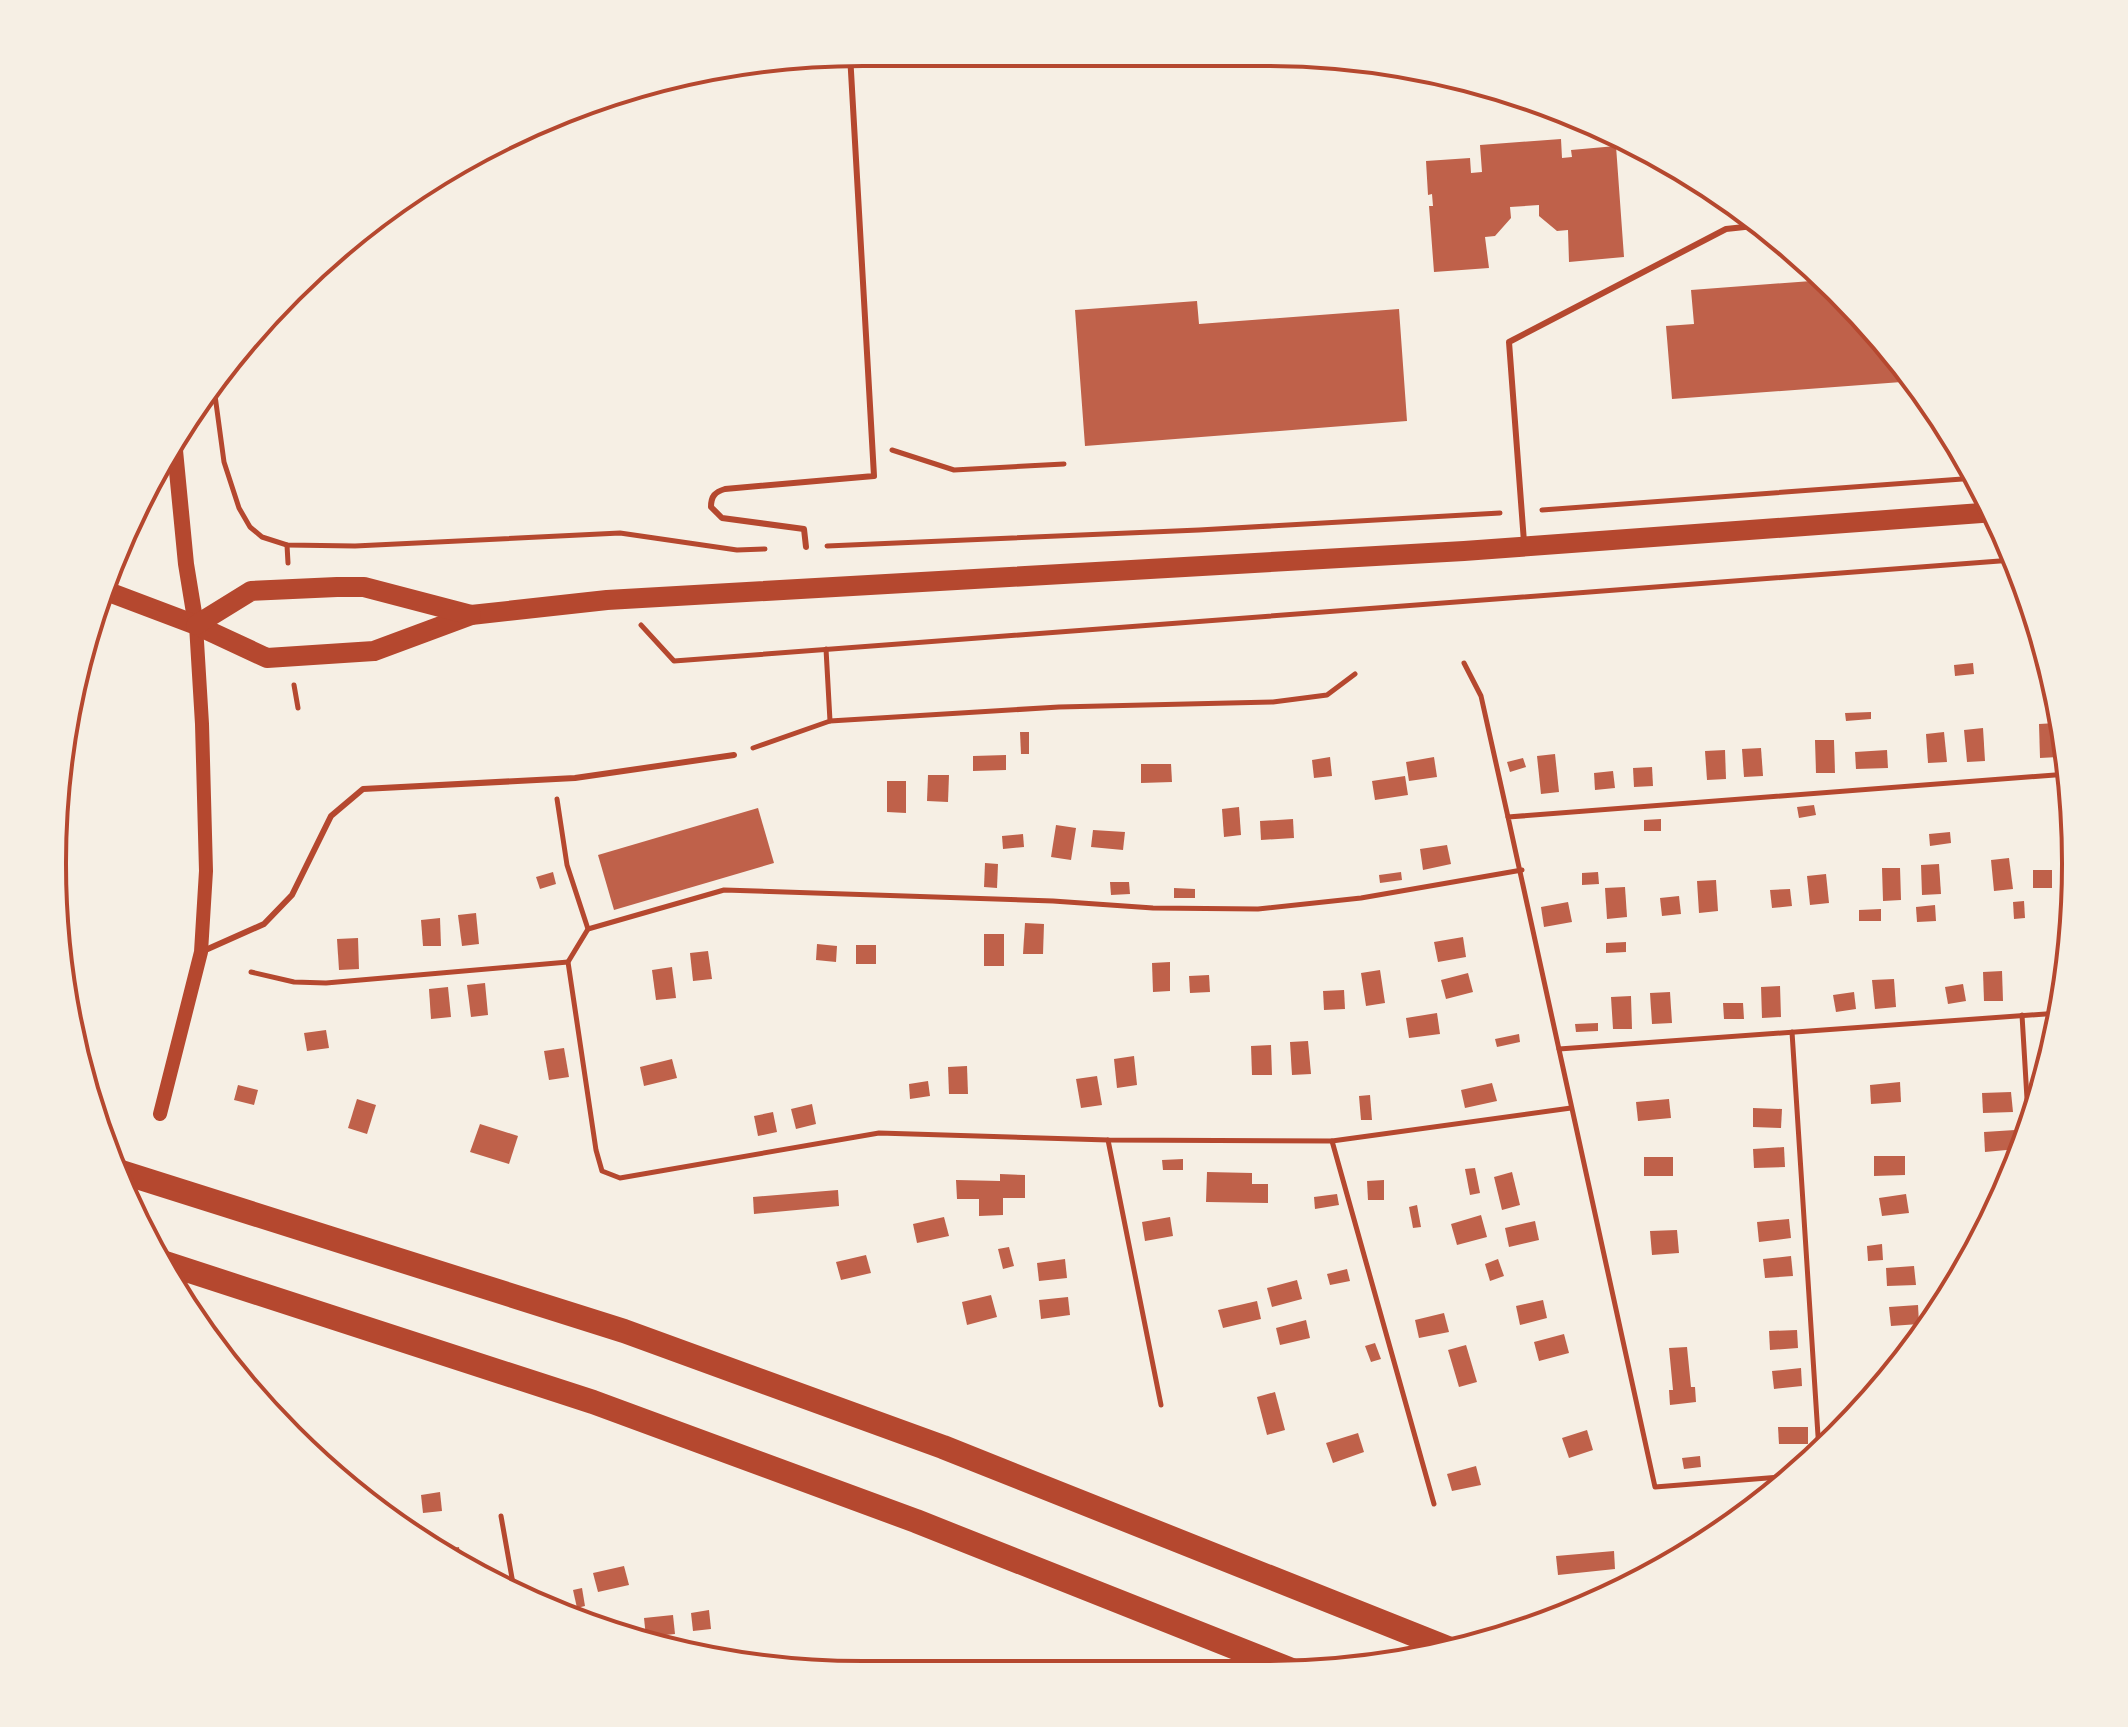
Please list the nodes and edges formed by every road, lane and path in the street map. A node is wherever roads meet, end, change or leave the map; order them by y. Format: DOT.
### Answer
graph roads {
  1 [pos="851,67"];
  2 [pos="1745,227"];
  3 [pos="215,399"];
  4 [pos="872,444"];
  5 [pos="176,460"];
  6 [pos="1064,464"];
  7 [pos="1963,479"];
  8 [pos="1523,512"];
  9 [pos="1981,513"];
  10 [pos="287,545"];
  11 [pos="1524,545"];
  12 [pos="806,547"];
  13 [pos="287,555"];
  14 [pos="2002,561"];
  15 [pos="113,594"];
  16 [pos="471,615"];
  17 [pos="196,625"];
  18 [pos="826,649"];
  19 [pos="674,661"];
  20 [pos="1464,663"];
  21 [pos="1355,674"];
  22 [pos="295,696"];
  23 [pos="298,708"];
  24 [pos="830,721"];
  25 [pos="734,755"];
  26 [pos="2057,775"];
  27 [pos="554,778"];
  28 [pos="1508,817"];
  29 [pos="1522,870"];
  30 [pos="588,929"];
  31 [pos="201,952"];
  32 [pos="568,962"];
  33 [pos="251,972"];
  34 [pos="2048,1014"];
  35 [pos="2022,1015"];
  36 [pos="1792,1032"];
  37 [pos="1559,1049"];
  38 [pos="2027,1097"];
  39 [pos="1571,1108"];
  40 [pos="160,1114"];
  41 [pos="1108,1140"];
  42 [pos="1332,1141"];
  43 [pos="130,1175"];
  44 [pos="176,1266"];
  45 [pos="1161,1405"];
  46 [pos="1818,1436"];
  47 [pos="1772,1478"];
  48 [pos="1434,1504"];
  49 [pos="501,1516"];
  50 [pos="512,1580"];
  51 [pos="1434,1643"];
  52 [pos="1268,1661"];
  1 -- 4 [label="lane"];
  2 -- 8 [label="lane"];
  3 -- 10 [label="path"];
  4 -- 6 [label="path"];
  4 -- 12 [label="lane"];
  5 -- 17 [label="main road"];
  7 -- 8 [label="path"];
  8 -- 11 [label="lane"];
  8 -- 12 [label="path"];
  9 -- 11 [label="main road"];
  10 -- 12 [label="path"];
  10 -- 13 [label="path"];
  11 -- 16 [label="main road"];
  14 -- 18 [label="path"];
  15 -- 17 [label="main road"];
  16 -- 17 [label="main road"];
  16 -- 17 [label="main road"];
  17 -- 31 [label="street"];
  18 -- 19 [label="path"];
  18 -- 24 [label="path"];
  20 -- 28 [label="path"];
  21 -- 24 [label="path"];
  22 -- 23 [label="path"];
  24 -- 25 [label="path"];
  25 -- 27 [label="lane"];
  26 -- 28 [label="path"];
  27 -- 30 [label="path"];
  27 -- 31 [label="lane"];
  28 -- 29 [label="path"];
  29 -- 30 [label="path"];
  29 -- 37 [label="path"];
  30 -- 32 [label="path"];
  31 -- 40 [label="street"];
  32 -- 33 [label="path"];
  32 -- 41 [label="path"];
  34 -- 35 [label="path"];
  35 -- 36 [label="path"];
  35 -- 38 [label="path"];
  36 -- 37 [label="path"];
  36 -- 46 [label="path"];
  37 -- 39 [label="path"];
  39 -- 42 [label="path"];
  39 -- 47 [label="path"];
  41 -- 42 [label="path"];
  41 -- 45 [label="path"];
  42 -- 48 [label="path"];
  43 -- 51 [label="highway"];
  44 -- 52 [label="highway"];
  49 -- 50 [label="path"];
}
